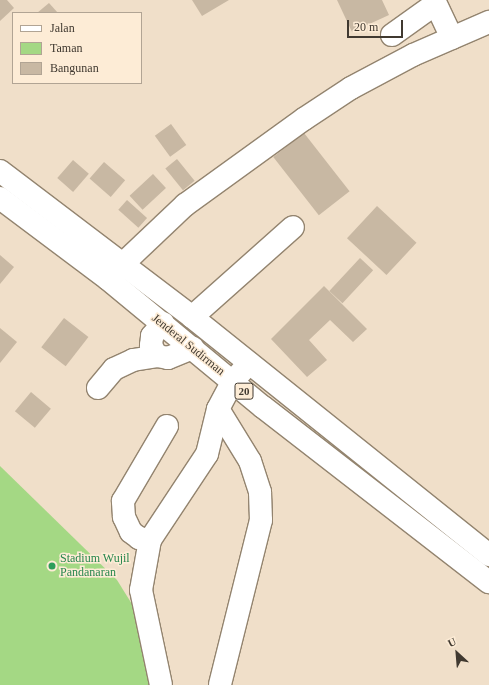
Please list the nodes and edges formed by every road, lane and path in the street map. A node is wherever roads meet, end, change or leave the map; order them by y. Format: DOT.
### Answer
graph roads {
  1 [pos="434,2"];
  2 [pos="489,22"];
  3 [pos="392,35"];
  4 [pos="452,38"];
  5 [pos="0,171"];
  6 [pos="2,202"];
  7 [pos="293,227"];
  8 [pos="114,271"];
  9 [pos="192,317"];
  10 [pos="163,323"];
  11 [pos="193,348"];
  12 [pos="157,356"];
  13 [pos="249,363"];
  14 [pos="233,382"];
  15 [pos="98,388"];
  16 [pos="218,408"];
  17 [pos="167,426"];
  18 [pos="150,540"];
  19 [pos="489,555"];
  20 [pos="489,582"];
  21 [pos="162,685"];
  22 [pos="220,685"];
  1 -- 3 [label="main road"];
  1 -- 4 [label="main road"];
  2 -- 4 [label="main road"];
  4 -- 8 [label="main road"];
  5 -- 8 [label="main road, Jenderal Sudirman / 20"];
  6 -- 8 [label="main road, Jenderal Sudirman / 20"];
  7 -- 9 [label="main road"];
  8 -- 9 [label="main road, Jenderal Sudirman / 20"];
  8 -- 10 [label="main road, Jenderal Sudirman / 20"];
  9 -- 13 [label="main road, Jenderal Sudirman / 20"];
  10 -- 11 [label="main road, Jenderal Sudirman / 20"];
  10 -- 12 [label="main road"];
  11 -- 12 [label="main road"];
  11 -- 14 [label="main road, Jenderal Sudirman / 20"];
  12 -- 15 [label="main road"];
  13 -- 14 [label="main road"];
  13 -- 19 [label="main road, Jenderal Sudirman / 20"];
  14 -- 16 [label="main road"];
  14 -- 20 [label="main road, Jenderal Sudirman / 20"];
  16 -- 18 [label="main road"];
  16 -- 22 [label="main road"];
  17 -- 18 [label="main road"];
  18 -- 21 [label="main road"];
}
